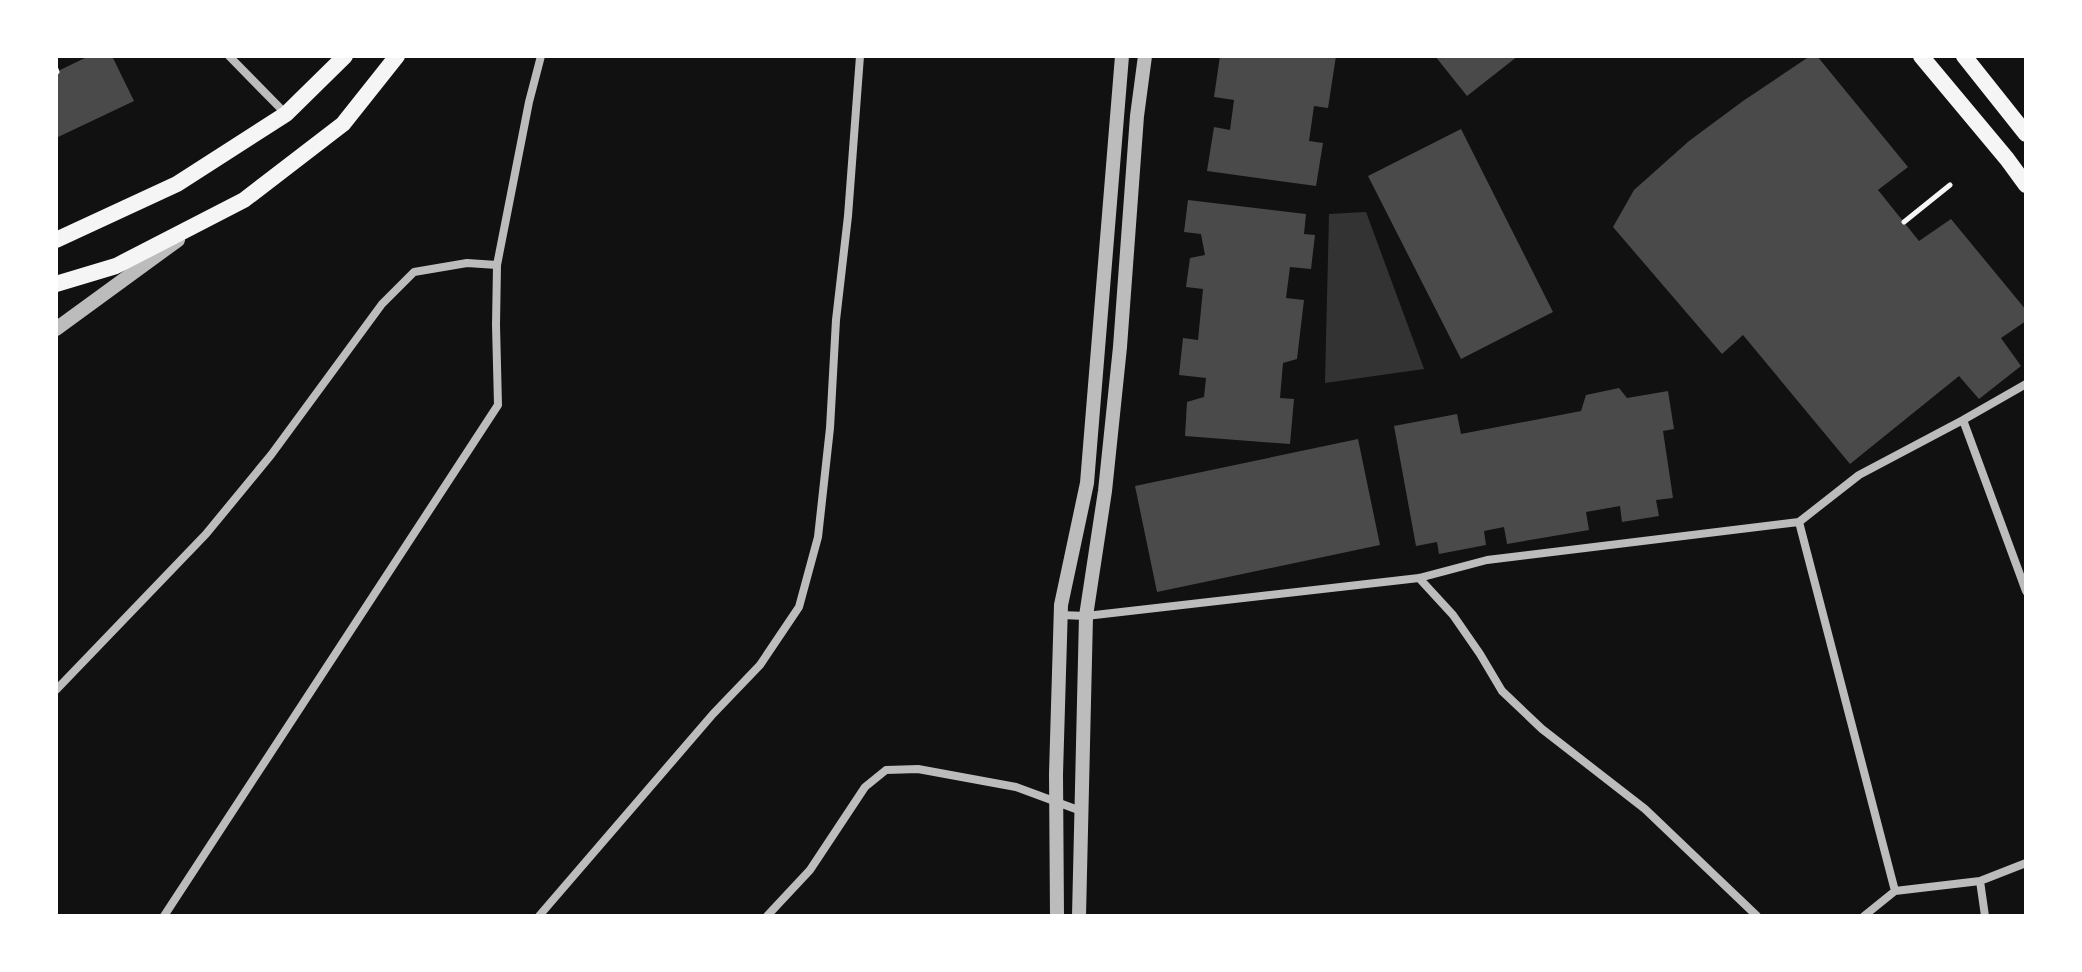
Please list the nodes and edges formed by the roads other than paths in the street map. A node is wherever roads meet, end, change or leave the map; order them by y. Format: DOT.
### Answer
graph roads {
  1 [pos="229,56"];
  2 [pos="345,56"];
  3 [pos="397,56"];
  4 [pos="541,56"];
  5 [pos="860,56"];
  6 [pos="1122,56"];
  7 [pos="1145,56"];
  8 [pos="1921,56"];
  9 [pos="1964,56"];
  10 [pos="286,114"];
  11 [pos="2026,134"];
  12 [pos="2026,185"];
  13 [pos="204,221"];
  14 [pos="56,240"];
  15 [pos="497,265"];
  16 [pos="56,284"];
  17 [pos="56,329"];
  18 [pos="2026,384"];
  19 [pos="1963,420"];
  20 [pos="1799,522"];
  21 [pos="1419,578"];
  22 [pos="2026,591"];
  23 [pos="1061,615"];
  24 [pos="1086,616"];
  25 [pos="56,690"];
  26 [pos="1057,801"];
  27 [pos="1081,811"];
  28 [pos="2026,863"];
  29 [pos="1980,881"];
  30 [pos="1895,891"];
  31 [pos="164,916"];
  32 [pos="539,916"];
  33 [pos="767,916"];
  34 [pos="1057,916"];
  35 [pos="1079,916"];
  36 [pos="1757,916"];
  37 [pos="1864,916"];
  38 [pos="1985,916"];
  1 -- 10 [label="street"];
  2 -- 10 [label="main road"];
  3 -- 13 [label="main road"];
  4 -- 15 [label="street"];
  5 -- 32 [label="street"];
  6 -- 23 [label="street"];
  7 -- 24 [label="street"];
  8 -- 12 [label="main road"];
  9 -- 11 [label="main road"];
  10 -- 14 [label="main road"];
  13 -- 16 [label="main road"];
  13 -- 17 [label="street"];
  15 -- 25 [label="street"];
  15 -- 31 [label="street"];
  18 -- 19 [label="street"];
  19 -- 20 [label="street"];
  19 -- 22 [label="street"];
  20 -- 21 [label="street"];
  20 -- 30 [label="street"];
  21 -- 24 [label="street"];
  21 -- 36 [label="street"];
  23 -- 24 [label="street"];
  23 -- 26 [label="street"];
  24 -- 27 [label="street"];
  26 -- 27 [label="street"];
  26 -- 33 [label="street"];
  26 -- 34 [label="street"];
  27 -- 35 [label="street"];
  28 -- 29 [label="street"];
  29 -- 30 [label="street"];
  29 -- 38 [label="street"];
  30 -- 37 [label="street"];
}
